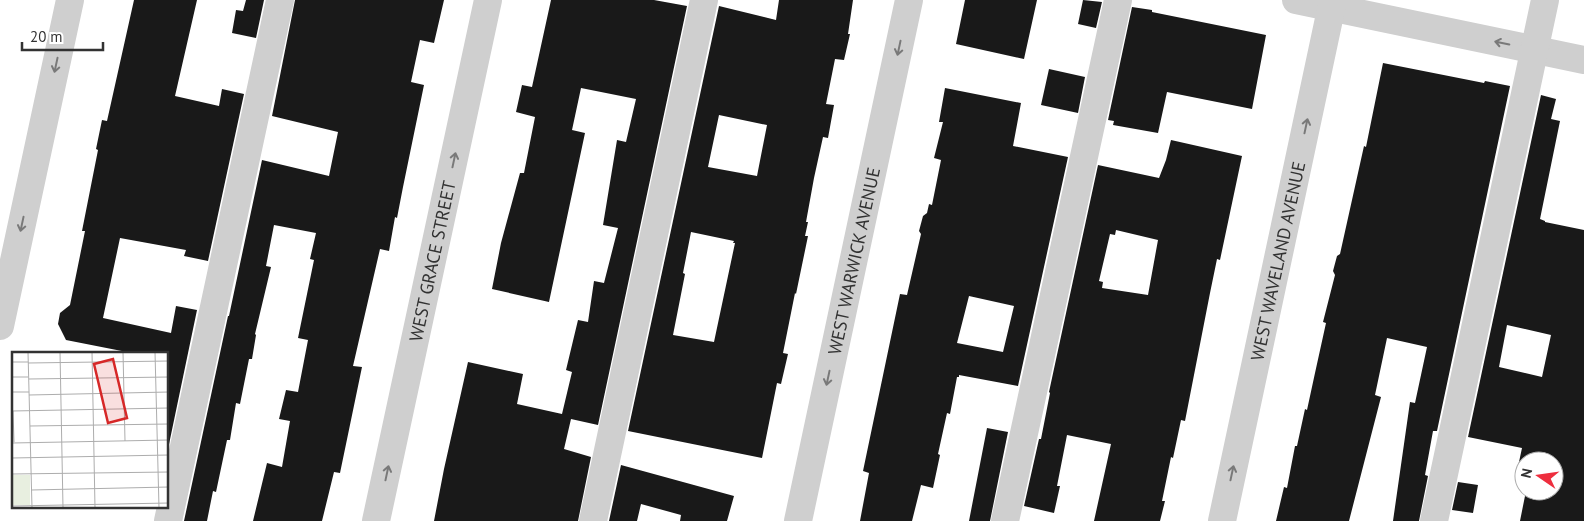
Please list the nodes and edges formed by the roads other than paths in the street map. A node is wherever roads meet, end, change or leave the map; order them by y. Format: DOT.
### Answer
graph roads {
  1 [pos="70,0"];
  2 [pos="280,0"];
  3 [pos="488,0"];
  4 [pos="704,0"];
  5 [pos="909,0"];
  6 [pos="1118,0"];
  7 [pos="1296,0"];
  8 [pos="1545,0"];
  9 [pos="1332,4"];
  10 [pos="1534,50"];
  11 [pos="1584,60"];
  12 [pos="0,326"];
  13 [pos="168,521"];
  14 [pos="376,521"];
  15 [pos="594,521"];
  16 [pos="798,521"];
  17 [pos="1005,521"];
  18 [pos="1222,521"];
  19 [pos="1434,521"];
  1 -- 12 [label="street, one-way"];
  2 -- 13 [label="street"];
  14 -- 3 [label="street, WEST GRACE STREET, one-way"];
  4 -- 15 [label="street"];
  5 -- 16 [label="street, WEST WARWICK AVENUE, one-way"];
  6 -- 17 [label="street"];
  7 -- 9 [label="street"];
  8 -- 10 [label="street"];
  10 -- 9 [label="street, one-way"];
  18 -- 9 [label="street, WEST WAVELAND AVENUE, one-way"];
  10 -- 11 [label="street"];
  10 -- 19 [label="street"];
}
